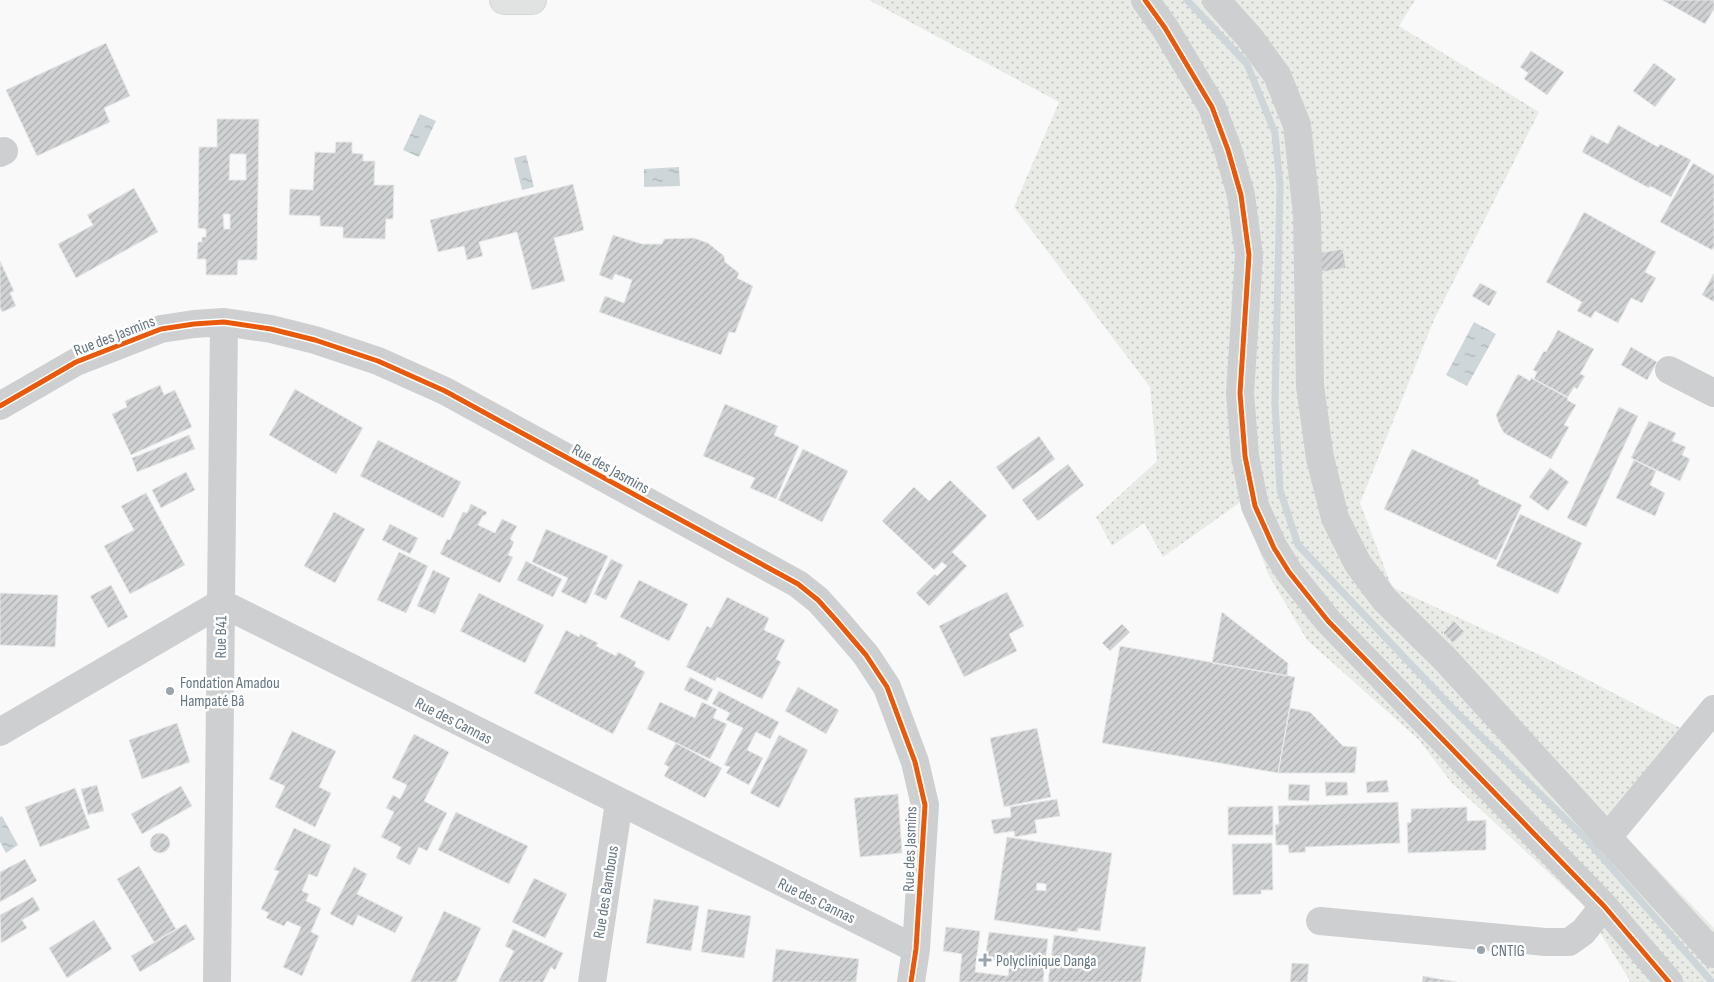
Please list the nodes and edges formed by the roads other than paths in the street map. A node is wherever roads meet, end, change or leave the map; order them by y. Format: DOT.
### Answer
graph roads {
  1 [pos="504,0"];
  2 [pos="532,0"];
  3 [pos="1145,0"];
  4 [pos="1216,0"];
  5 [pos="224,322"];
  6 [pos="1669,370"];
  7 [pos="1714,393"];
  8 [pos="0,406"];
  9 [pos="221,603"];
  10 [pos="1714,709"];
  11 [pos="0,732"];
  12 [pos="619,802"];
  13 [pos="1607,838"];
  14 [pos="1604,906"];
  15 [pos="1320,921"];
  16 [pos="916,948"];
  17 [pos="1714,954"];
  18 [pos="217,982"];
  19 [pos="592,982"];
  20 [pos="912,982"];
  21 [pos="1669,982"];
  1 -- 2 [label="main road"];
  3 -- 14 [label="street"];
  4 -- 13 [label="street"];
  5 -- 8 [label="street, Rue des Jasmins"];
  5 -- 9 [label="street, Rue B41"];
  5 -- 16 [label="street, Rue des Jasmins"];
  6 -- 7 [label="street"];
  9 -- 11 [label="street"];
  9 -- 12 [label="street, Rue des Cannas"];
  9 -- 18 [label="street, Rue B41"];
  10 -- 13 [label="street"];
  12 -- 16 [label="street, Rue des Cannas"];
  12 -- 19 [label="street, Rue des Bambous"];
  13 -- 17 [label="street"];
  14 -- 15 [label="street"];
  14 -- 21 [label="street"];
  16 -- 20 [label="street, Rue des Jasmins"];
}
